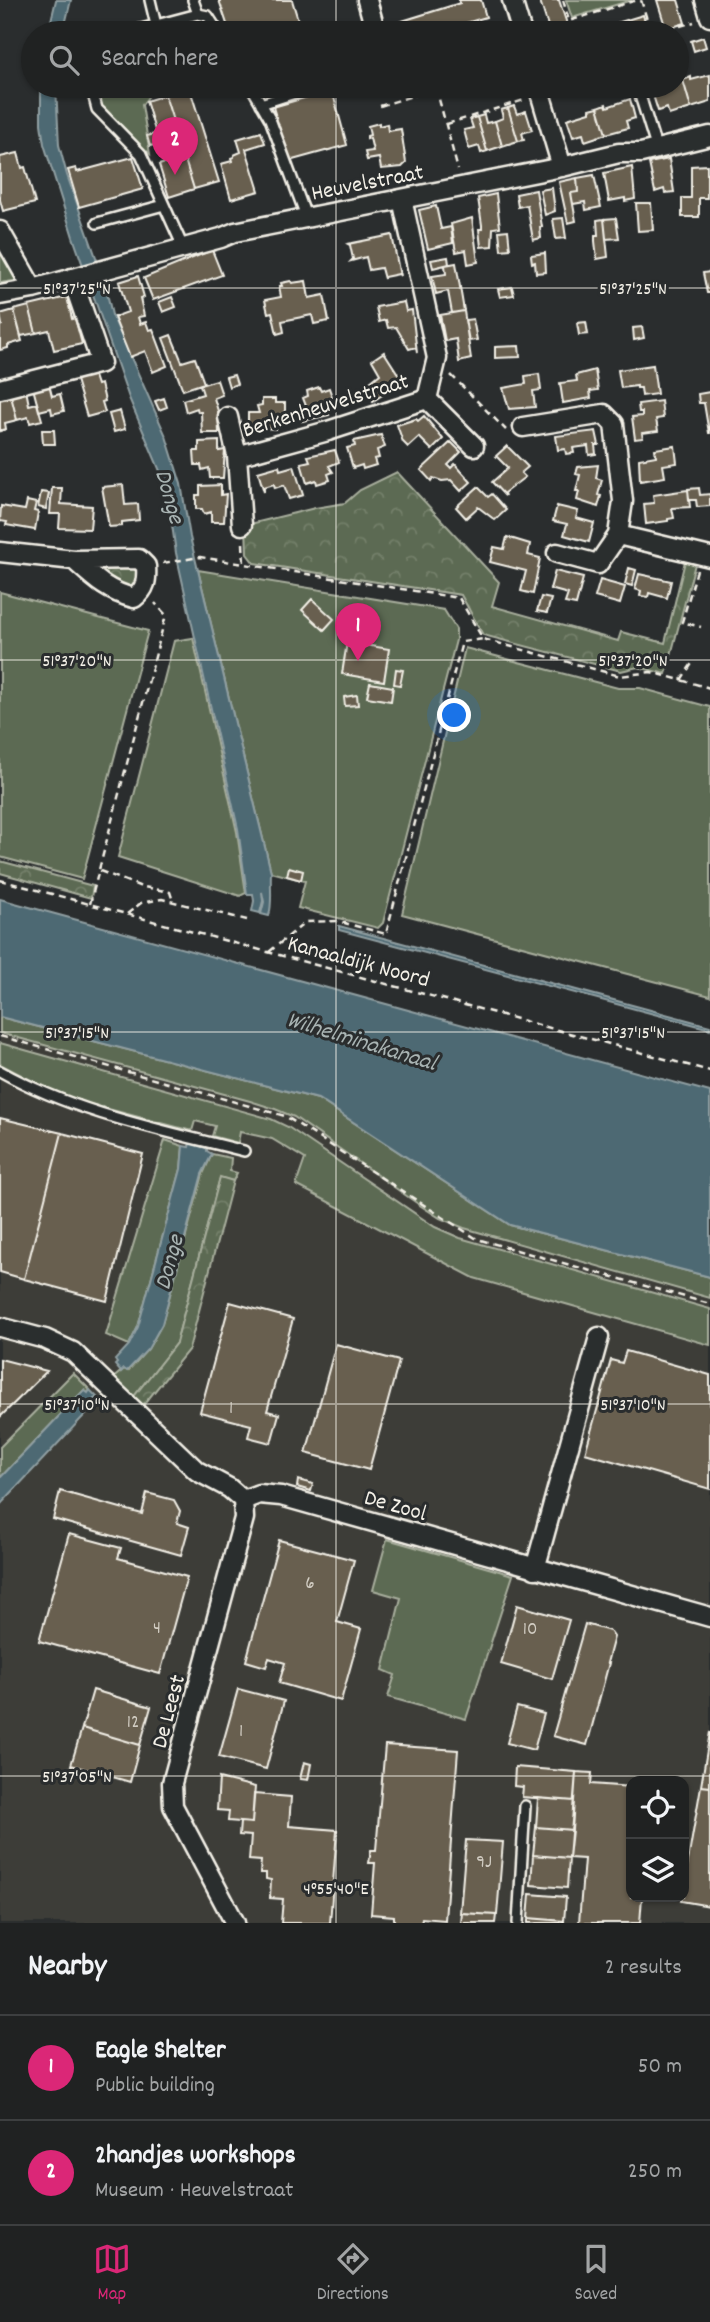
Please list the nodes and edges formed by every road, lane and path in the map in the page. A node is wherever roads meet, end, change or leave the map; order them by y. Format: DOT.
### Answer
graph roads {
  1 [pos="149,0"];
  2 [pos="193,0"];
  3 [pos="367,0"];
  4 [pos="512,0"];
  5 [pos="563,0"];
  6 [pos="639,0"];
  7 [pos="705,0"];
  8 [pos="198,14"];
  9 [pos="703,19"];
  10 [pos="155,21"];
  11 [pos="171,21"];
  12 [pos="211,21"];
  13 [pos="373,21"];
  14 [pos="514,21"];
  15 [pos="647,21"];
  16 [pos="94,98"];
  17 [pos="258,98"];
  18 [pos="279,98"];
  19 [pos="405,98"];
  20 [pos="438,98"];
  21 [pos="517,98"];
  22 [pos="541,98"];
  23 [pos="641,98"];
  24 [pos="261,104"];
  25 [pos="380,106"];
  26 [pos="445,124"];
  27 [pos="710,136"];
  28 [pos="657,150"];
  29 [pos="562,167"];
  30 [pos="463,187"];
  31 [pos="402,199"];
  32 [pos="164,205"];
  33 [pos="307,219"];
  34 [pos="97,223"];
  35 [pos="0,232"];
  36 [pos="183,247"];
  37 [pos="72,278"];
  38 [pos="33,289"];
  39 [pos="0,295"];
  40 [pos="433,374"];
  41 [pos="0,389"];
  42 [pos="427,399"];
  43 [pos="228,417"];
  44 [pos="523,427"];
  45 [pos="474,446"];
  46 [pos="237,456"];
  47 [pos="242,525"];
  48 [pos="618,535"];
  49 [pos="0,552"];
  50 [pos="556,554"];
  51 [pos="705,556"];
  52 [pos="74,560"];
  53 [pos="171,562"];
  54 [pos="244,564"];
  55 [pos="143,591"];
  56 [pos="701,627"];
  57 [pos="483,639"];
  58 [pos="693,662"];
  59 [pos="681,680"];
  60 [pos="710,688"];
  61 [pos="99,870"];
  62 [pos="0,880"];
  63 [pos="173,901"];
  64 [pos="90,904"];
  65 [pos="127,914"];
  66 [pos="247,920"];
  67 [pos="269,952"];
  68 [pos="0,1036"];
  69 [pos="710,1070"];
  70 [pos="0,1071"];
  71 [pos="244,1151"];
  72 [pos="710,1304"];
  73 [pos="0,1327"];
  74 [pos="599,1337"];
  75 [pos="243,1500"];
  76 [pos="535,1569"];
  77 [pos="710,1617"];
  78 [pos="525,1806"];
  79 [pos="236,1923"];
  80 [pos="517,1923"];
  1 -- 10 [label="lane"];
  2 -- 8 [label="lane"];
  3 -- 13 [label="street"];
  4 -- 14 [label="street"];
  5 -- 6 [label="path"];
  6 -- 15 [label="path"];
  7 -- 9 [label="street"];
  8 -- 11 [label="lane"];
  8 -- 12 [label="lane"];
  16 -- 32 [label="lane"];
  17 -- 24 [label="lane"];
  18 -- 24 [label="lane"];
  19 -- 25 [label="path"];
  20 -- 26 [label="path"];
  21 -- 26 [label="path"];
  22 -- 29 [label="street"];
  23 -- 28 [label="lane"];
  24 -- 33 [label="lane"];
  26 -- 30 [label="path"];
  27 -- 28 [label="street, Heuvelstraat"];
  28 -- 29 [label="street, Heuvelstraat"];
  29 -- 30 [label="street, Heuvelstraat"];
  30 -- 31 [label="street, Heuvelstraat"];
  31 -- 33 [label="street, Heuvelstraat"];
  31 -- 40 [label="street, Berkenheuvelstraat"];
  32 -- 34 [label="lane"];
  32 -- 36 [label="lane"];
  33 -- 36 [label="street, Heuvelstraat"];
  35 -- 38 [label="street"];
  36 -- 37 [label="street, Heuvelstraat"];
  37 -- 38 [label="street, Heuvelstraat"];
  37 -- 41 [label="street"];
  38 -- 39 [label="street, Heuvelstraat"];
  40 -- 42 [label="street, Berkenheuvelstraat"];
  40 -- 44 [label="path"];
  42 -- 45 [label="street, Berkenheuvelstraat"];
  42 -- 46 [label="street, Berkenheuvelstraat"];
  43 -- 46 [label="street, Berkenheuvelstraat"];
  44 -- 48 [label="street"];
  46 -- 47 [label="street, Berkenheuvelstraat"];
  47 -- 54 [label="path"];
  48 -- 50 [label="street"];
  48 -- 51 [label="street"];
  49 -- 52 [label="street"];
  51 -- 56 [label="path"];
  52 -- 55 [label="street"];
  52 -- 55 [label="street"];
  53 -- 54 [label="path"];
  54 -- 57 [label="path"];
  55 -- 61 [label="path"];
  57 -- 59 [label="path"];
  57 -- 67 [label="path"];
  58 -- 59 [label="path"];
  59 -- 60 [label="path"];
  61 -- 63 [label="path"];
  61 -- 64 [label="path"];
  62 -- 64 [label="path, Kanaaldijk Noord"];
  63 -- 65 [label="path"];
  63 -- 66 [label="path"];
  64 -- 65 [label="path, Kanaaldijk Noord"];
  65 -- 67 [label="path, Kanaaldijk Noord"];
  67 -- 69 [label="path, Kanaaldijk Noord"];
  68 -- 72 [label="path"];
  70 -- 71 [label="lane"];
  73 -- 75 [label="street"];
  74 -- 76 [label="street"];
  75 -- 76 [label="street, De Zool"];
  75 -- 79 [label="street, De Leest"];
  76 -- 77 [label="street, De Zool"];
  78 -- 80 [label="lane"];
}
